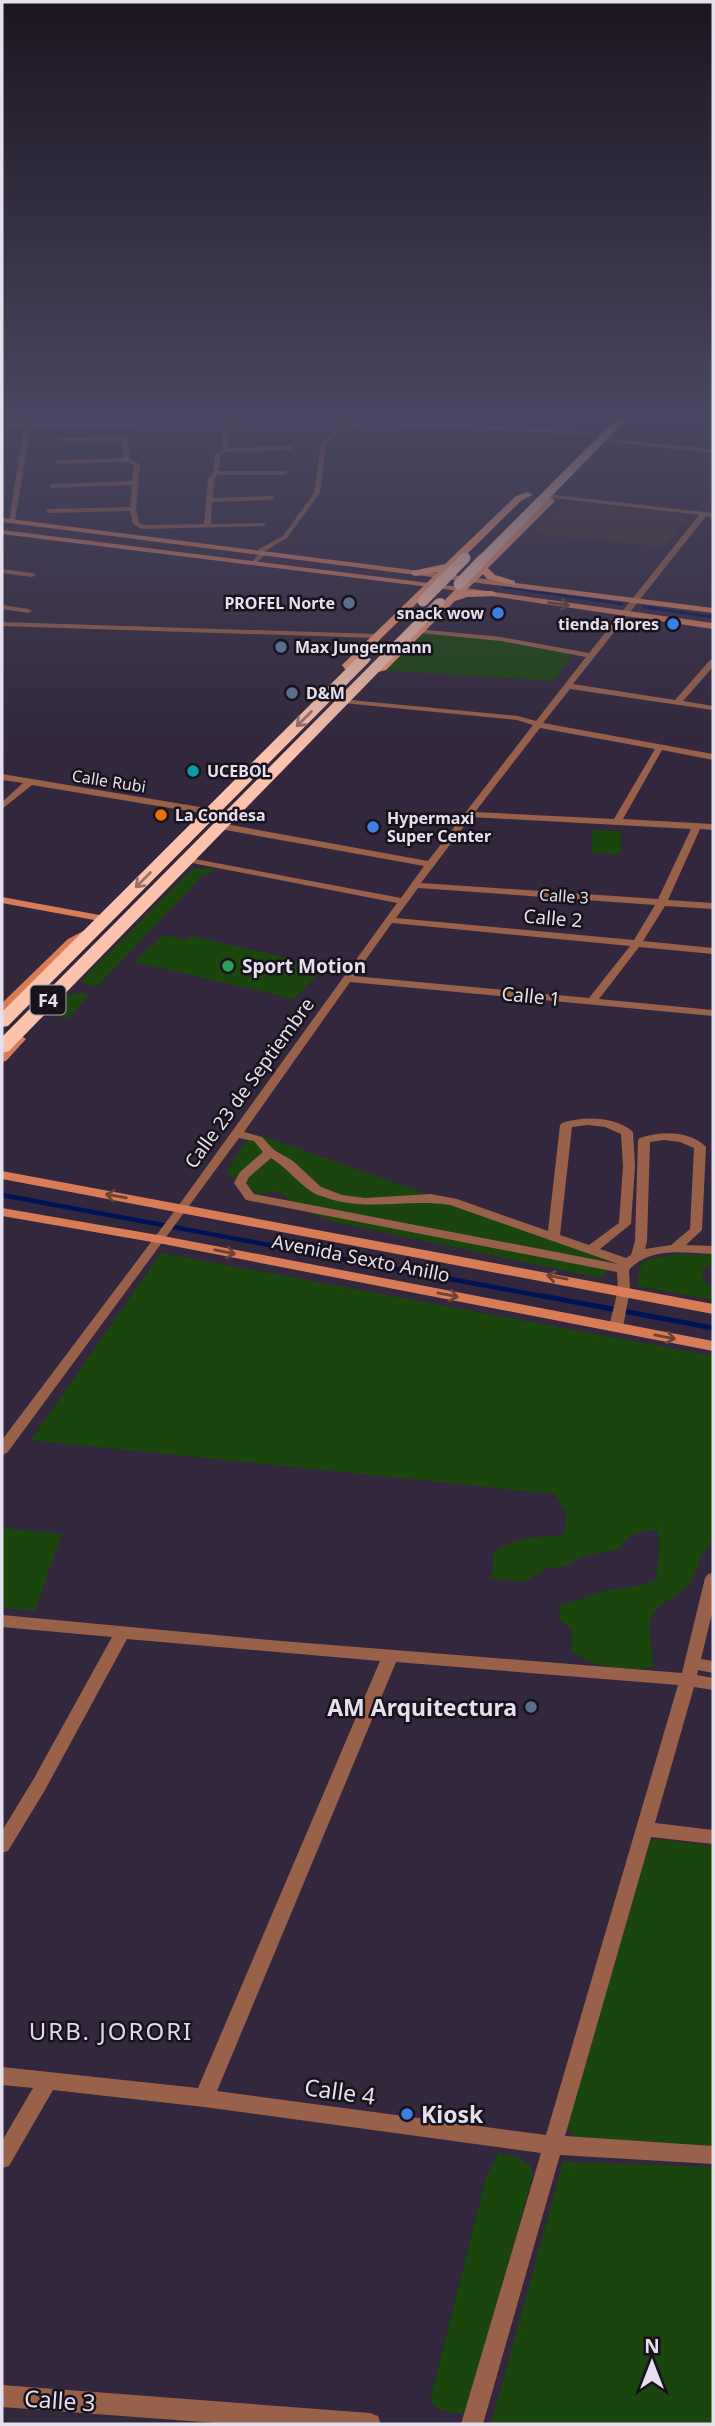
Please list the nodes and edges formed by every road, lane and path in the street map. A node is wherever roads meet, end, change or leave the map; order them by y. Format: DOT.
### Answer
graph roads {
  1 [pos="32,530"];
  2 [pos="80,530"];
  3 [pos="164,530"];
  4 [pos="182,530"];
  5 [pos="292,530"];
  6 [pos="486,530"];
  7 [pos="493,530"];
  8 [pos="514,530"];
  9 [pos="692,530"];
  10 [pos="2,531"];
  11 [pos="38,536"];
  12 [pos="152,539"];
  13 [pos="174,542"];
  14 [pos="262,555"];
  15 [pos="254,563"];
  16 [pos="479,570"];
  17 [pos="2,571"];
  18 [pos="444,571"];
  19 [pos="416,573"];
  20 [pos="32,575"];
  21 [pos="405,582"];
  22 [pos="511,583"];
  23 [pos="425,592"];
  24 [pos="492,594"];
  25 [pos="453,596"];
  26 [pos="635,600"];
  27 [pos="2,607"];
  28 [pos="28,611"];
  29 [pos="713,611"];
  30 [pos="624,613"];
  31 [pos="2,624"];
  32 [pos="713,626"];
  33 [pos="420,631"];
  34 [pos="377,636"];
  35 [pos="592,656"];
  36 [pos="713,663"];
  37 [pos="352,671"];
  38 [pos="370,673"];
  39 [pos="568,685"];
  40 [pos="343,701"];
  41 [pos="678,702"];
  42 [pos="713,708"];
  43 [pos="538,724"];
  44 [pos="660,747"];
  45 [pos="713,757"];
  46 [pos="2,777"];
  47 [pos="14,779"];
  48 [pos="30,782"];
  49 [pos="2,789"];
  50 [pos="2,806"];
  51 [pos="469,814"];
  52 [pos="216,819"];
  53 [pos="617,822"];
  54 [pos="697,826"];
  55 [pos="713,827"];
  56 [pos="187,859"];
  57 [pos="430,864"];
  58 [pos="415,885"];
  59 [pos="2,900"];
  60 [pos="404,901"];
  61 [pos="663,902"];
  62 [pos="713,906"];
  63 [pos="390,920"];
  64 [pos="107,924"];
  65 [pos="636,943"];
  66 [pos="713,951"];
  67 [pos="348,979"];
  68 [pos="592,1002"];
  69 [pos="2,1010"];
  70 [pos="713,1013"];
  71 [pos="2,1022"];
  72 [pos="2,1047"];
  73 [pos="2,1058"];
  74 [pos="236,1133"];
  75 [pos="270,1152"];
  76 [pos="2,1175"];
  77 [pos="2,1212"];
  78 [pos="179,1213"];
  79 [pos="161,1234"];
  80 [pos="554,1236"];
  81 [pos="674,1249"];
  82 [pos="592,1250"];
  83 [pos="713,1250"];
  84 [pos="629,1262"];
  85 [pos="623,1294"];
  86 [pos="713,1309"];
  87 [pos="618,1320"];
  88 [pos="713,1346"];
  89 [pos="2,1450"];
  90 [pos="713,1578"];
  91 [pos="2,1620"];
  92 [pos="122,1633"];
  93 [pos="391,1656"];
  94 [pos="692,1663"];
  95 [pos="713,1667"];
  96 [pos="688,1681"];
  97 [pos="713,1684"];
  98 [pos="645,1829"];
  99 [pos="713,1837"];
  100 [pos="2,1846"];
  101 [pos="2,2076"];
  102 [pos="48,2081"];
  103 [pos="204,2098"];
  104 [pos="554,2145"];
  105 [pos="713,2155"];
  106 [pos="2,2159"];
  107 [pos="2,2396"];
  108 [pos="370,2424"];
  109 [pos="472,2424"];
  1 -- 11 [label="main road"];
  2 -- 12 [label="main road"];
  3 -- 12 [label="street"];
  4 -- 13 [label="street"];
  5 -- 14 [label="street"];
  6 -- 18 [label="main road"];
  7 -- 23 [label="highway, F4, bridge"];
  8 -- 16 [label="highway, F4"];
  9 -- 26 [label="street, Calle 23 de Septiembre"];
  10 -- 11 [label="main road"];
  11 -- 15 [label="main road"];
  12 -- 13 [label="main road"];
  13 -- 14 [label="main road"];
  14 -- 15 [label="street"];
  14 -- 19 [label="main road"];
  15 -- 21 [label="main road"];
  16 -- 18 [label="main road"];
  16 -- 22 [label="main road"];
  16 -- 25 [label="highway, F4, bridge"];
  16 -- 25 [label="main road"];
  17 -- 20 [label="street"];
  18 -- 19 [label="main road"];
  18 -- 23 [label="main road"];
  21 -- 23 [label="main road"];
  22 -- 26 [label="main road"];
  23 -- 25 [label="main road"];
  23 -- 34 [label="main road"];
  23 -- 37 [label="highway, F4"];
  24 -- 25 [label="main road"];
  24 -- 30 [label="main road, one-way"];
  25 -- 33 [label="main road"];
  25 -- 38 [label="highway, F4"];
  26 -- 29 [label="main road"];
  26 -- 30 [label="street, Calle 23 de Septiembre"];
  27 -- 28 [label="street"];
  30 -- 32 [label="main road"];
  30 -- 35 [label="street, Calle 23 de Septiembre"];
  31 -- 34 [label="street"];
  33 -- 35 [label="street"];
  33 -- 38 [label="main road"];
  34 -- 37 [label="main road"];
  35 -- 39 [label="street, Calle 23 de Septiembre"];
  36 -- 41 [label="street"];
  37 -- 52 [label="highway, F4, one-way"];
  38 -- 40 [label="highway, F4"];
  39 -- 41 [label="street"];
  39 -- 43 [label="street, Calle 23 de Septiembre"];
  40 -- 43 [label="street"];
  40 -- 52 [label="highway, F4"];
  41 -- 42 [label="street"];
  43 -- 44 [label="street"];
  43 -- 51 [label="street, Calle 23 de Septiembre"];
  44 -- 45 [label="street"];
  44 -- 53 [label="street"];
  46 -- 47 [label="street, Calle Rubi"];
  47 -- 48 [label="street, Calle Rubi"];
  47 -- 49 [label="street"];
  48 -- 50 [label="street"];
  48 -- 52 [label="street, Calle Rubi"];
  51 -- 53 [label="street"];
  51 -- 57 [label="street, Calle 23 de Septiembre"];
  52 -- 56 [label="highway, F4"];
  52 -- 57 [label="street, Calle Rubi"];
  52 -- 64 [label="highway, F4, one-way"];
  53 -- 54 [label="street"];
  54 -- 55 [label="street"];
  54 -- 61 [label="street"];
  56 -- 60 [label="street"];
  56 -- 64 [label="highway, F4"];
  57 -- 58 [label="street, Calle 23 de Septiembre"];
  58 -- 60 [label="street, Calle 23 de Septiembre"];
  58 -- 61 [label="street, Calle 3"];
  59 -- 64 [label="main road"];
  60 -- 63 [label="street, Calle 23 de Septiembre"];
  61 -- 62 [label="street, Calle 3"];
  61 -- 65 [label="street"];
  63 -- 65 [label="street, Calle 2"];
  63 -- 67 [label="street, Calle 23 de Septiembre"];
  64 -- 69 [label="main road"];
  64 -- 71 [label="highway, F4"];
  64 -- 72 [label="highway, F4"];
  64 -- 73 [label="main road"];
  65 -- 66 [label="street, Calle 2"];
  65 -- 68 [label="street"];
  67 -- 68 [label="street, Calle 1"];
  67 -- 74 [label="street, Calle 23 de Septiembre"];
  68 -- 70 [label="street, Calle 1"];
  74 -- 75 [label="street"];
  74 -- 78 [label="street, Calle 23 de Septiembre"];
  75 -- 80 [label="street"];
  75 -- 84 [label="street"];
  78 -- 76 [label="main road, Avenida Sexto Anillo, one-way"];
  77 -- 79 [label="main road, Avenida Sexto Anillo"];
  78 -- 79 [label="street, Calle 23 de Septiembre"];
  85 -- 78 [label="main road, Avenida Sexto Anillo, one-way"];
  79 -- 87 [label="main road, Avenida Sexto Anillo, one-way"];
  79 -- 89 [label="street, Calle 23 de Septiembre"];
  80 -- 82 [label="street"];
  80 -- 82 [label="street"];
  81 -- 83 [label="street"];
  81 -- 84 [label="street"];
  81 -- 84 [label="street"];
  82 -- 84 [label="street"];
  84 -- 85 [label="street"];
  85 -- 86 [label="main road, Avenida Sexto Anillo"];
  85 -- 87 [label="street"];
  87 -- 88 [label="main road, Avenida Sexto Anillo, one-way"];
  90 -- 94 [label="street"];
  91 -- 92 [label="street"];
  92 -- 93 [label="street"];
  92 -- 100 [label="street"];
  93 -- 96 [label="street"];
  93 -- 103 [label="street"];
  94 -- 95 [label="street"];
  94 -- 96 [label="street"];
  96 -- 97 [label="street"];
  96 -- 98 [label="street"];
  98 -- 99 [label="street"];
  98 -- 104 [label="street"];
  101 -- 102 [label="street, Calle 4"];
  102 -- 103 [label="street, Calle 4"];
  102 -- 106 [label="street"];
  103 -- 104 [label="street, Calle 4"];
  104 -- 105 [label="street, Calle 4"];
  104 -- 109 [label="street"];
  107 -- 108 [label="street, Calle 3"];
}
